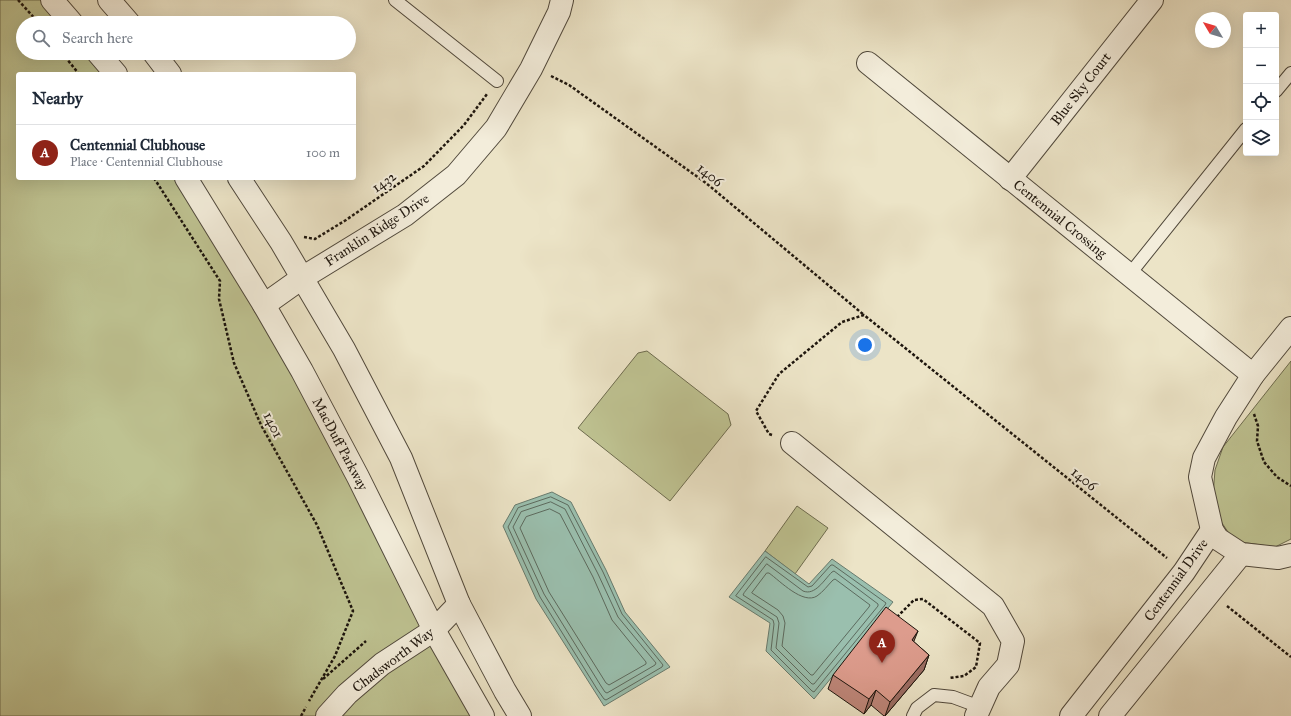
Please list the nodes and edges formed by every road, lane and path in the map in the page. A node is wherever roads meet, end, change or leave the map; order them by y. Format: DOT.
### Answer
graph roads {
  1 [pos="18,0"];
  2 [pos="52,0"];
  3 [pos="109,0"];
  4 [pos="395,0"];
  5 [pos="562,0"];
  6 [pos="1152,0"];
  7 [pos="33,16"];
  8 [pos="66,16"];
  9 [pos="123,16"];
  10 [pos="68,60"];
  11 [pos="104,60"];
  12 [pos="159,60"];
  13 [pos="868,63"];
  14 [pos="532,67"];
  15 [pos="77,72"];
  16 [pos="114,72"];
  17 [pos="168,72"];
  18 [pos="1291,73"];
  19 [pos="497,81"];
  20 [pos="1279,88"];
  21 [pos="1243,133"];
  22 [pos="1010,179"];
  23 [pos="155,180"];
  24 [pos="187,180"];
  25 [pos="240,180"];
  26 [pos="281,242"];
  27 [pos="241,268"];
  28 [pos="1129,275"];
  29 [pos="302,278"];
  30 [pos="220,281"];
  31 [pos="264,305"];
  32 [pos="864,315"];
  33 [pos="1291,328"];
  34 [pos="1253,375"];
  35 [pos="1237,400"];
  36 [pos="792,444"];
  37 [pos="1291,486"];
  38 [pos="1212,530"];
  39 [pos="1241,554"];
  40 [pos="1291,555"];
  41 [pos="1184,572"];
  42 [pos="1210,593"];
  43 [pos="459,604"];
  44 [pos="894,620"];
  45 [pos="434,630"];
  46 [pos="366,641"];
  47 [pos="1291,657"];
  48 [pos="944,679"];
  49 [pos="978,712"];
  50 [pos="327,716"];
  51 [pos="483,716"];
  52 [pos="520,716"];
  53 [pos="913,716"];
  54 [pos="1071,716"];
  55 [pos="1110,716"];
  1 -- 7 [label="path"];
  2 -- 8 [label="street"];
  3 -- 9 [label="street"];
  4 -- 19 [label="lane"];
  5 -- 14 [label="street, Franklin Ridge Drive"];
  6 -- 22 [label="street, Blue Sky Court"];
  10 -- 15 [label="path"];
  11 -- 16 [label="street"];
  12 -- 17 [label="street"];
  13 -- 22 [label="street, Centennial Crossing"];
  14 -- 29 [label="street, Franklin Ridge Drive"];
  14 -- 32 [label="path, 1406"];
  18 -- 20 [label="lane"];
  19 -- 26 [label="path, 1432"];
  21 -- 28 [label="lane"];
  22 -- 28 [label="street, Centennial Crossing"];
  23 -- 30 [label="path"];
  24 -- 27 [label="street, MacDuff Parkway"];
  25 -- 26 [label="street"];
  26 -- 29 [label="street"];
  27 -- 30 [label="path"];
  27 -- 31 [label="street, MacDuff Parkway"];
  28 -- 34 [label="street, Centennial Crossing"];
  29 -- 31 [label="street, Franklin Ridge Drive"];
  29 -- 43 [label="street"];
  30 -- 46 [label="path, 1401"];
  31 -- 45 [label="street, MacDuff Parkway"];
  32 -- 36 [label="path"];
  32 -- 41 [label="path, 1406"];
  33 -- 34 [label="street, Centennial Drive"];
  34 -- 35 [label="street, Centennial Drive"];
  35 -- 37 [label="path"];
  35 -- 38 [label="street, Centennial Drive"];
  36 -- 49 [label="street"];
  38 -- 39 [label="street"];
  38 -- 41 [label="street, Centennial Drive"];
  39 -- 40 [label="street"];
  39 -- 42 [label="street"];
  41 -- 54 [label="street, Centennial Drive"];
  42 -- 47 [label="path"];
  42 -- 55 [label="street"];
  43 -- 45 [label="street, Chadsworth Way"];
  43 -- 52 [label="street"];
  44 -- 48 [label="path"];
  45 -- 50 [label="street, Chadsworth Way"];
  45 -- 51 [label="street, MacDuff Parkway"];
  49 -- 53 [label="lane"];
}
